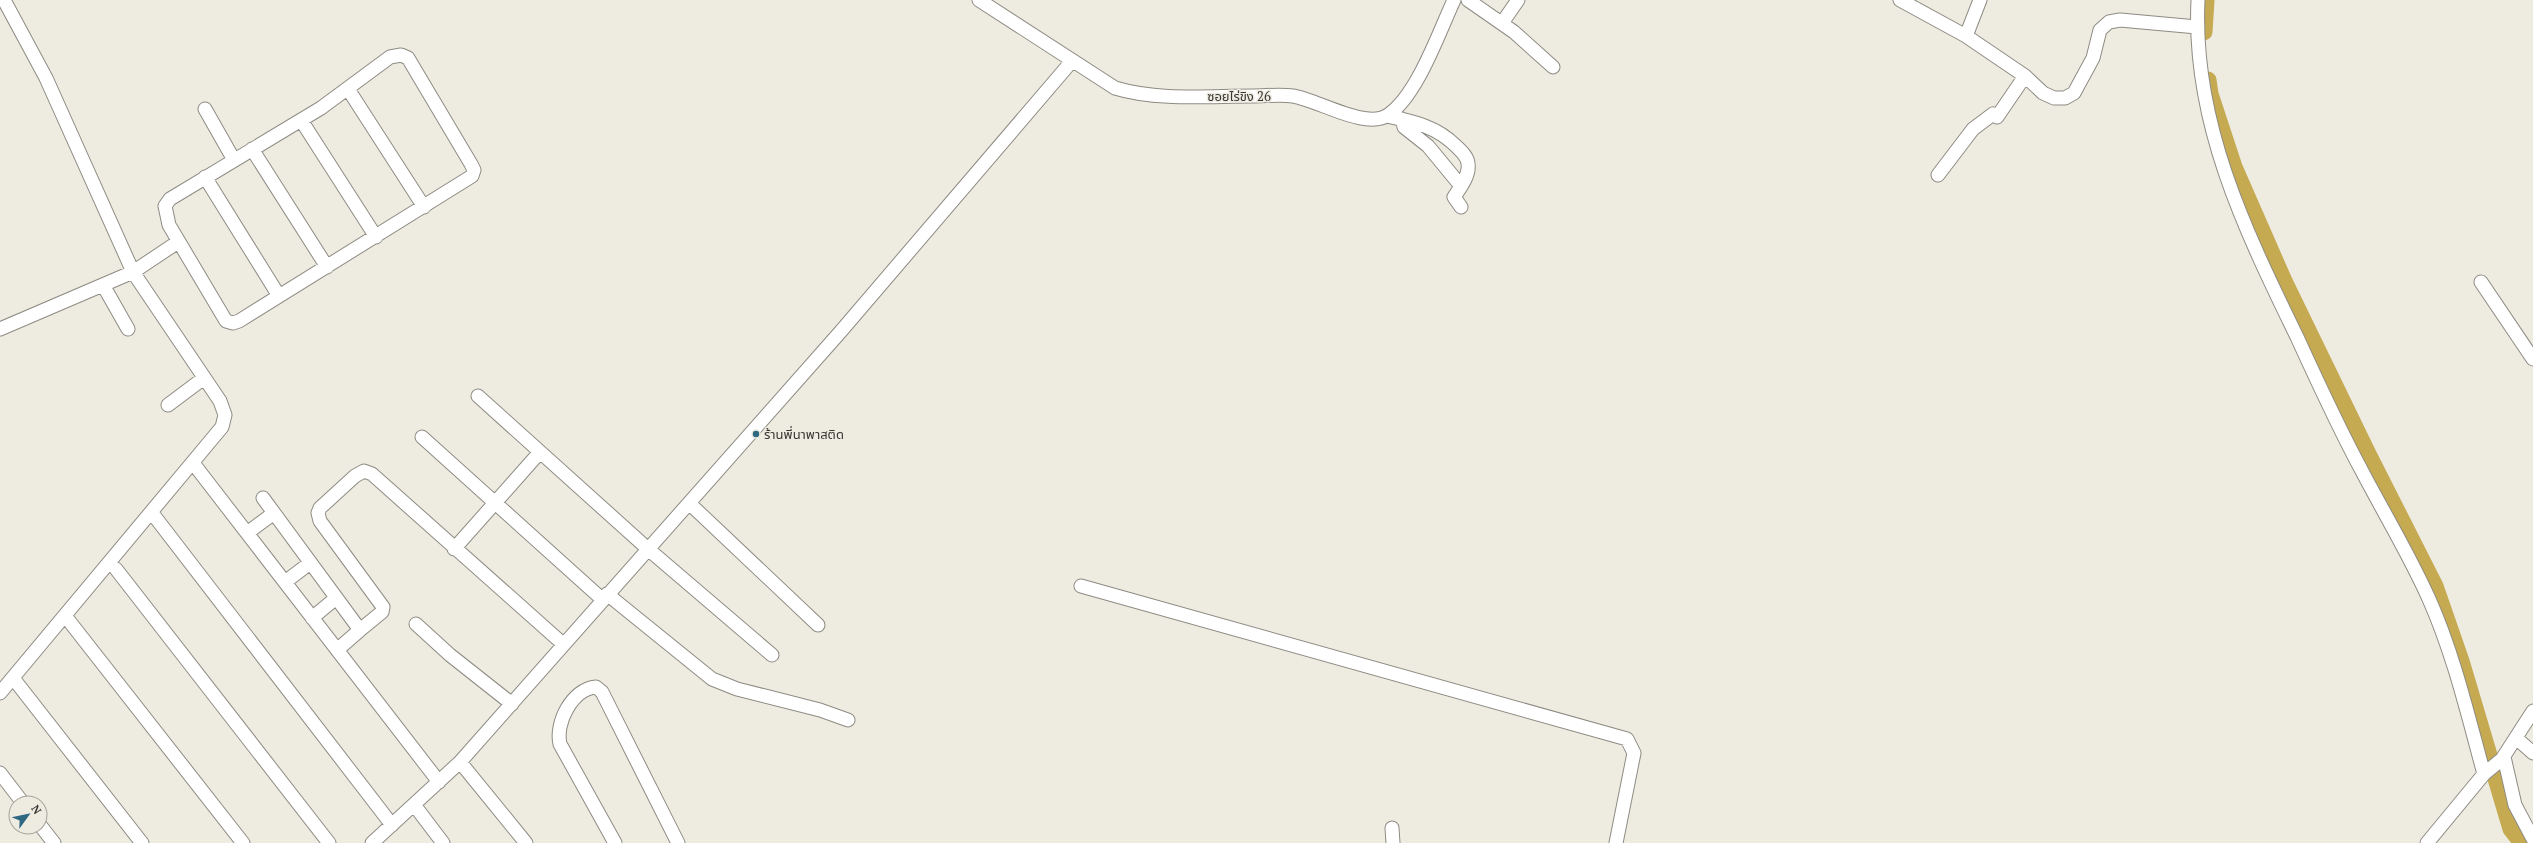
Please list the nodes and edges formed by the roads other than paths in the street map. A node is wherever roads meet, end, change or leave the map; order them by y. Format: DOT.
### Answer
graph roads {
  1 [pos="4,0"];
  2 [pos="979,0"];
  3 [pos="1454,0"];
  4 [pos="1468,0"];
  5 [pos="1518,0"];
  6 [pos="1900,0"];
  7 [pos="1980,0"];
  8 [pos="2198,0"];
  9 [pos="1502,23"];
  10 [pos="2197,27"];
  11 [pos="1968,33"];
  12 [pos="1072,61"];
  13 [pos="1553,67"];
  14 [pos="2025,76"];
  15 [pos="348,89"];
  16 [pos="205,109"];
  17 [pos="1387,116"];
  18 [pos="1402,119"];
  19 [pos="301,120"];
  20 [pos="252,149"];
  21 [pos="234,160"];
  22 [pos="1938,175"];
  23 [pos="205,177"];
  24 [pos="1461,186"];
  25 [pos="424,207"];
  26 [pos="1461,207"];
  27 [pos="376,237"];
  28 [pos="178,242"];
  29 [pos="327,267"];
  30 [pos="133,272"];
  31 [pos="2481,282"];
  32 [pos="103,285"];
  33 [pos="279,296"];
  34 [pos="0,329"];
  35 [pos="128,329"];
  36 [pos="2533,359"];
  37 [pos="204,378"];
  38 [pos="478,396"];
  39 [pos="168,405"];
  40 [pos="422,437"];
  41 [pos="540,452"];
  42 [pos="193,463"];
  43 [pos="263,498"];
  44 [pos="496,503"];
  45 [pos="689,503"];
  46 [pos="152,513"];
  47 [pos="274,513"];
  48 [pos="247,533"];
  49 [pos="454,549"];
  50 [pos="648,549"];
  51 [pos="310,563"];
  52 [pos="116,569"];
  53 [pos="285,582"];
  54 [pos="1081,586"];
  55 [pos="605,597"];
  56 [pos="336,598"];
  57 [pos="66,617"];
  58 [pos="312,618"];
  59 [pos="416,624"];
  60 [pos="818,625"];
  61 [pos="360,630"];
  62 [pos="563,644"];
  63 [pos="337,650"];
  64 [pos="772,655"];
  65 [pos="13,678"];
  66 [pos="0,693"];
  67 [pos="512,704"];
  68 [pos="2533,712"];
  69 [pos="848,720"];
  70 [pos="2516,738"];
  71 [pos="2533,753"];
  72 [pos="2503,758"];
  73 [pos="460,762"];
  74 [pos="0,773"];
  75 [pos="2487,773"];
  76 [pos="439,782"];
  77 [pos="17,795"];
  78 [pos="414,806"];
  79 [pos="392,825"];
  80 [pos="1392,828"];
  81 [pos="48,835"];
  82 [pos="2533,839"];
  83 [pos="54,843"];
  84 [pos="142,843"];
  85 [pos="243,843"];
  86 [pos="329,843"];
  87 [pos="372,843"];
  88 [pos="443,843"];
  89 [pos="526,843"];
  90 [pos="615,843"];
  91 [pos="678,843"];
  92 [pos="1393,843"];
  93 [pos="1616,843"];
  94 [pos="2427,843"];
  1 -- 30 [label="street"];
  2 -- 12 [label="street, ซอยไร่ขิง 26"];
  3 -- 17 [label="street"];
  4 -- 9 [label="street"];
  5 -- 9 [label="street"];
  6 -- 11 [label="street"];
  7 -- 11 [label="street"];
  8 -- 10 [label="street"];
  9 -- 13 [label="street"];
  10 -- 14 [label="street"];
  10 -- 75 [label="street"];
  11 -- 14 [label="street"];
  12 -- 17 [label="street, ซอยไร่ขิง 26"];
  12 -- 45 [label="street"];
  14 -- 22 [label="street"];
  15 -- 19 [label="street"];
  15 -- 25 [label="street"];
  15 -- 25 [label="street"];
  16 -- 21 [label="street"];
  17 -- 18 [label="street"];
  18 -- 24 [label="street"];
  18 -- 24 [label="street"];
  19 -- 20 [label="street"];
  19 -- 27 [label="street"];
  20 -- 21 [label="street"];
  20 -- 29 [label="street"];
  21 -- 23 [label="street"];
  23 -- 28 [label="street"];
  23 -- 33 [label="street"];
  24 -- 26 [label="street"];
  25 -- 27 [label="street"];
  27 -- 29 [label="street"];
  28 -- 30 [label="street"];
  28 -- 33 [label="street"];
  29 -- 33 [label="street"];
  30 -- 32 [label="street"];
  30 -- 37 [label="street"];
  31 -- 36 [label="street"];
  32 -- 34 [label="street"];
  32 -- 35 [label="street"];
  37 -- 39 [label="street"];
  37 -- 42 [label="street"];
  38 -- 41 [label="street"];
  40 -- 44 [label="street"];
  41 -- 44 [label="street"];
  41 -- 50 [label="street"];
  42 -- 46 [label="street"];
  42 -- 48 [label="street"];
  43 -- 47 [label="street"];
  44 -- 49 [label="street"];
  44 -- 55 [label="street"];
  45 -- 50 [label="street"];
  45 -- 60 [label="street"];
  46 -- 57 [label="street"];
  46 -- 79 [label="street"];
  47 -- 48 [label="street"];
  47 -- 51 [label="street"];
  48 -- 53 [label="street"];
  49 -- 61 [label="street"];
  49 -- 62 [label="street"];
  50 -- 55 [label="street"];
  50 -- 64 [label="street"];
  51 -- 53 [label="street"];
  51 -- 56 [label="street"];
  52 -- 86 [label="street"];
  53 -- 58 [label="street"];
  54 -- 93 [label="street"];
  55 -- 62 [label="street"];
  55 -- 69 [label="street"];
  56 -- 58 [label="street"];
  56 -- 61 [label="street"];
  57 -- 65 [label="street"];
  57 -- 85 [label="street"];
  58 -- 63 [label="street"];
  59 -- 67 [label="street"];
  61 -- 63 [label="street"];
  62 -- 67 [label="street"];
  63 -- 76 [label="street"];
  65 -- 66 [label="street"];
  65 -- 84 [label="street"];
  67 -- 73 [label="street"];
  68 -- 70 [label="street"];
  70 -- 71 [label="street"];
  70 -- 72 [label="street"];
  72 -- 75 [label="street"];
  72 -- 82 [label="street"];
  73 -- 76 [label="street"];
  73 -- 89 [label="street"];
  74 -- 77 [label="street"];
  75 -- 94 [label="street"];
  76 -- 78 [label="street"];
  78 -- 79 [label="street"];
  78 -- 88 [label="street"];
  79 -- 87 [label="street"];
  80 -- 92 [label="street"];
  81 -- 83 [label="street"];
  90 -- 91 [label="street"];
}
